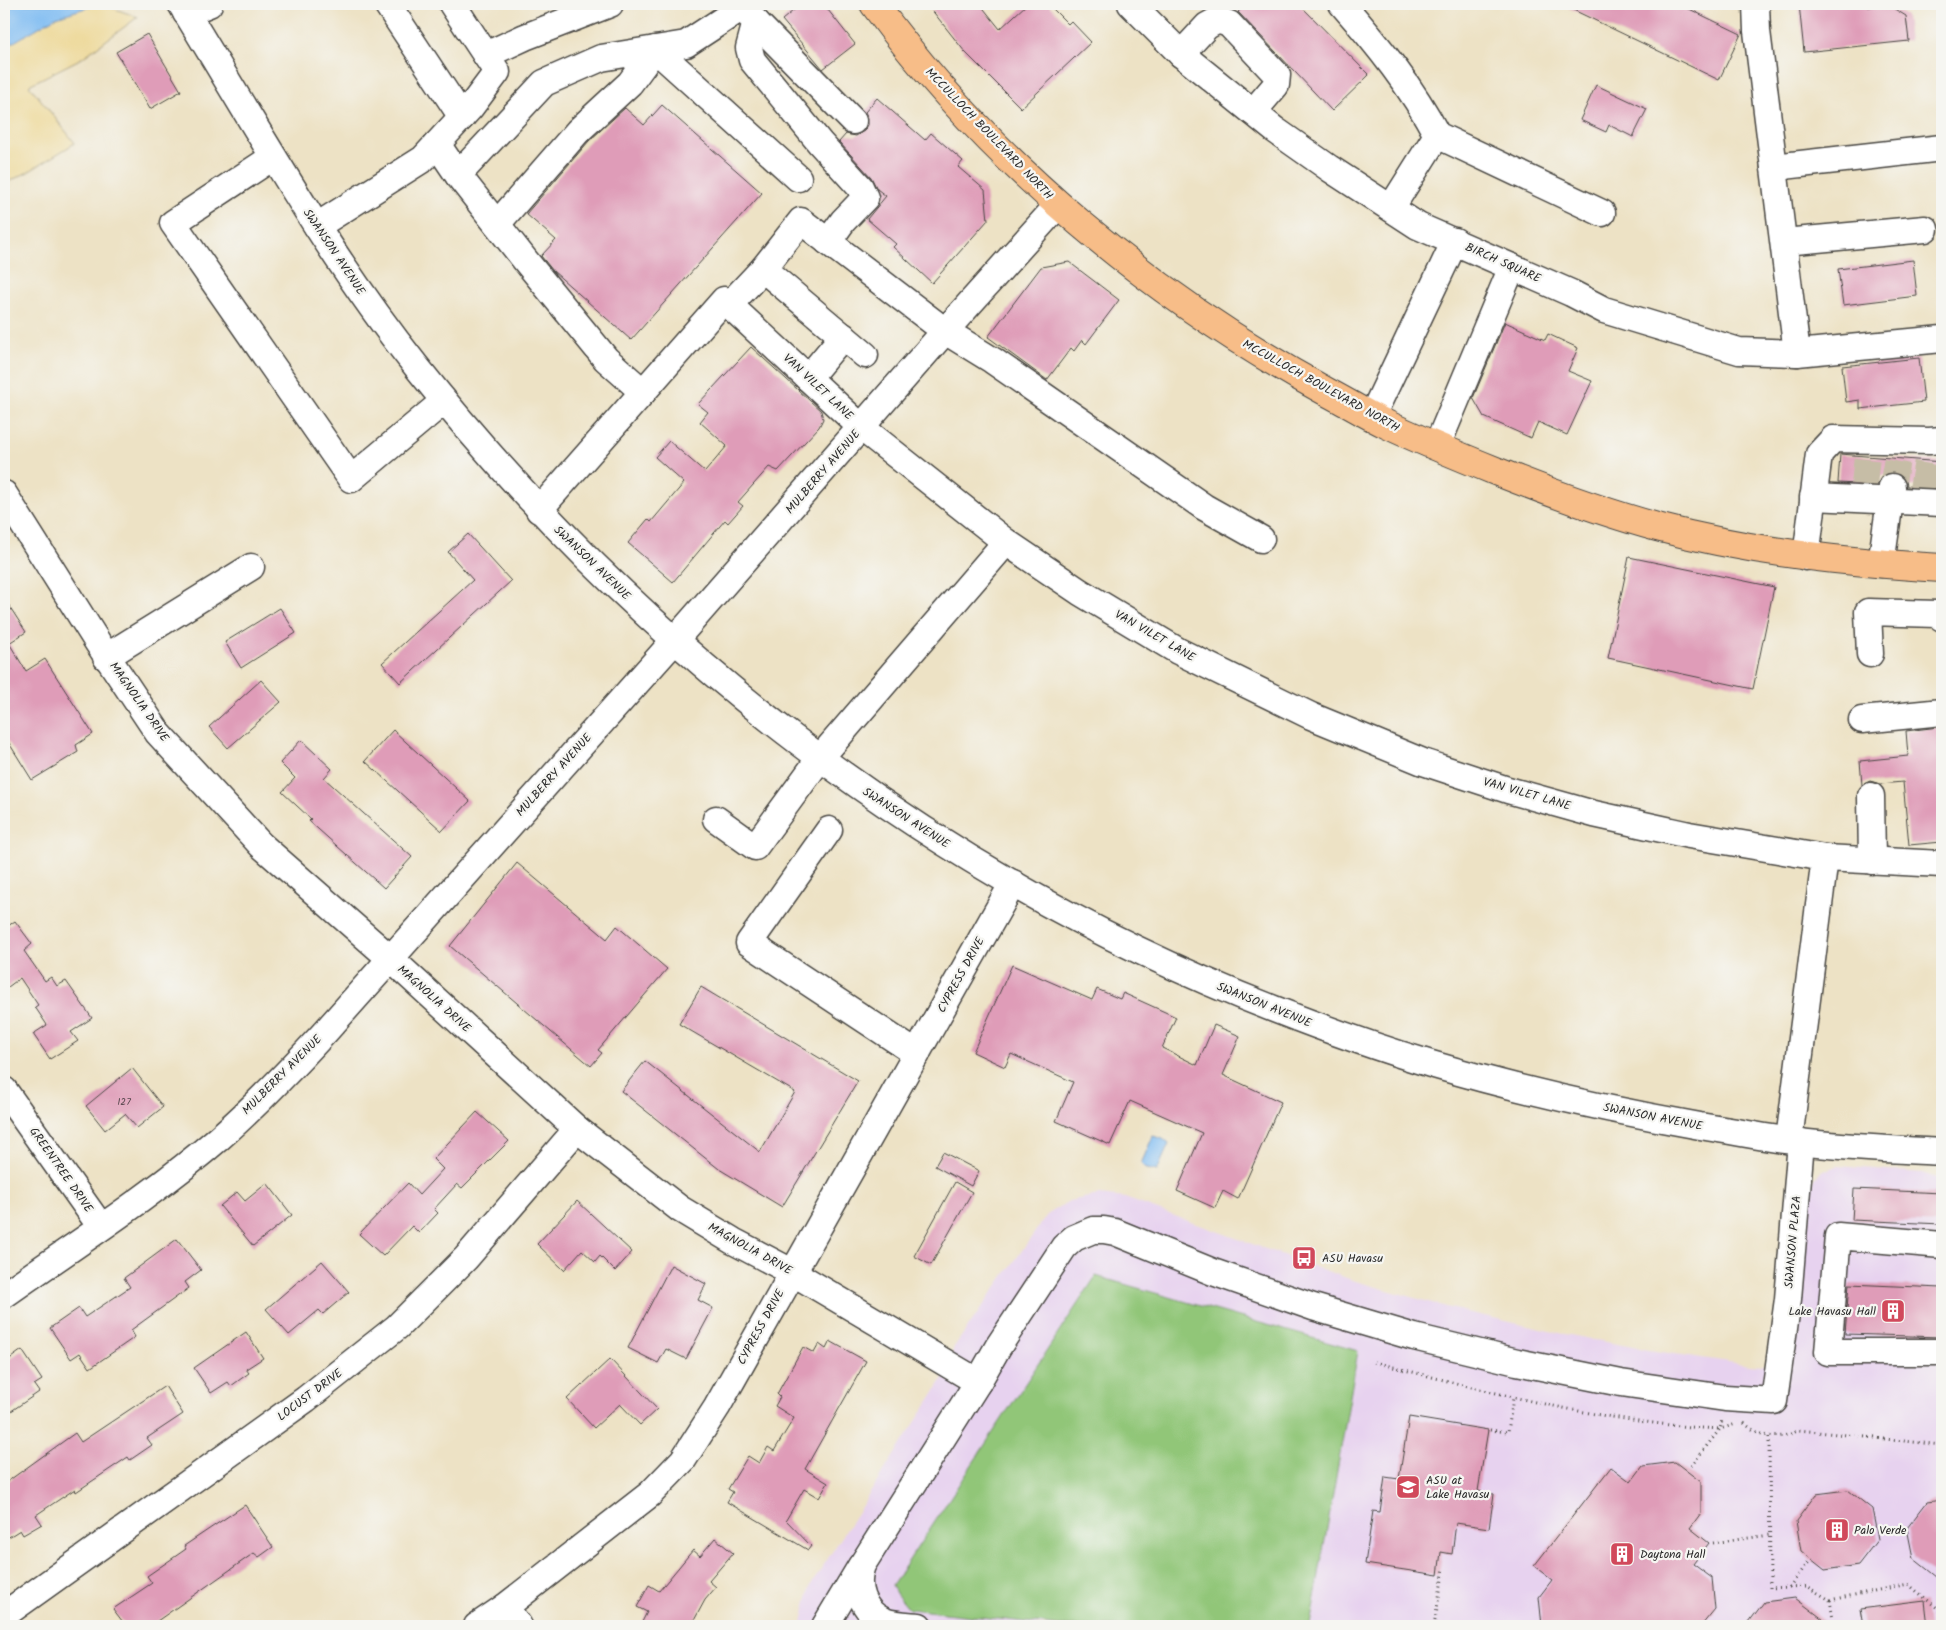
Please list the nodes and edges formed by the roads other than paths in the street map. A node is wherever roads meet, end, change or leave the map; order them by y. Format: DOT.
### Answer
graph roads {
  1 [pos="388,4"];
  2 [pos="452,4"];
  3 [pos="610,4"];
  4 [pos="874,4"];
  5 [pos="1131,4"];
  6 [pos="1342,4"];
  7 [pos="1756,4"];
  8 [pos="192,7"];
  9 [pos="746,9"];
  10 [pos="655,49"];
  11 [pos="1181,54"];
  12 [pos="486,55"];
  13 [pos="1253,112"];
  14 [pos="462,118"];
  15 [pos="852,121"];
  16 [pos="1437,135"];
  17 [pos="437,144"];
  18 [pos="1942,148"];
  19 [pos="273,157"];
  20 [pos="1774,167"];
  21 [pos="458,175"];
  22 [pos="798,178"];
  23 [pos="1058,205"];
  24 [pos="1391,208"];
  25 [pos="1602,213"];
  26 [pos="497,224"];
  27 [pos="317,226"];
  28 [pos="1925,229"];
  29 [pos="1455,241"];
  30 [pos="828,242"];
  31 [pos="1784,242"];
  32 [pos="1512,267"];
  33 [pos="762,269"];
  34 [pos="729,305"];
  35 [pos="945,331"];
  36 [pos="843,336"];
  37 [pos="1942,339"];
  38 [pos="1797,353"];
  39 [pos="865,355"];
  40 [pos="808,378"];
  41 [pos="643,392"];
  42 [pos="444,401"];
  43 [pos="1372,416"];
  44 [pos="862,428"];
  45 [pos="1436,446"];
  46 [pos="1933,447"];
  47 [pos="1891,494"];
  48 [pos="5,497"];
  49 [pos="1813,497"];
  50 [pos="1928,498"];
  51 [pos="539,510"];
  52 [pos="1261,539"];
  53 [pos="1006,542"];
  54 [pos="1806,556"];
  55 [pos="1881,564"];
  56 [pos="251,567"];
  57 [pos="1942,568"];
  58 [pos="1942,618"];
  59 [pos="674,641"];
  60 [pos="1870,654"];
  61 [pos="106,657"];
  62 [pos="1942,712"];
  63 [pos="1862,720"];
  64 [pos="820,758"];
  65 [pos="1872,796"];
  66 [pos="716,819"];
  67 [pos="829,830"];
  68 [pos="1825,858"];
  69 [pos="1872,861"];
  70 [pos="1942,864"];
  71 [pos="1013,884"];
  72 [pos="391,959"];
  73 [pos="916,1054"];
  74 [pos="4,1090"];
  75 [pos="577,1129"];
  76 [pos="1795,1141"];
  77 [pos="1942,1152"];
  78 [pos="101,1226"];
  79 [pos="1942,1245"];
  80 [pos="792,1272"];
  81 [pos="4,1295"];
  82 [pos="1942,1352"];
  83 [pos="978,1382"];
  84 [pos="864,1561"];
  85 [pos="4,1615"];
  86 [pos="512,1616"];
  87 [pos="477,1626"];
  88 [pos="825,1626"];
  89 [pos="920,1626"];
  1 -- 14 [label="street"];
  2 -- 12 [label="street"];
  3 -- 12 [label="street"];
  4 -- 23 [label="main road, MCCULLOCH BOULEVARD NORTH"];
  5 -- 11 [label="street, BIRCH SQUARE"];
  6 -- 16 [label="street"];
  7 -- 20 [label="street"];
  8 -- 19 [label="street, SWANSON AVENUE"];
  9 -- 10 [label="street"];
  9 -- 15 [label="street"];
  9 -- 30 [label="street"];
  10 -- 21 [label="street"];
  10 -- 22 [label="street"];
  10 -- 26 [label="street"];
  11 -- 13 [label="street, BIRCH SQUARE"];
  11 -- 13 [label="street"];
  12 -- 14 [label="street"];
  13 -- 24 [label="street, BIRCH SQUARE"];
  14 -- 17 [label="street"];
  16 -- 24 [label="street"];
  16 -- 25 [label="street"];
  17 -- 21 [label="street"];
  17 -- 27 [label="street"];
  18 -- 20 [label="street"];
  19 -- 27 [label="street, SWANSON AVENUE"];
  19 -- 42 [label="street"];
  20 -- 31 [label="street"];
  21 -- 26 [label="street"];
  23 -- 35 [label="street, MULBERRY AVENUE"];
  23 -- 43 [label="main road, MCCULLOCH BOULEVARD NORTH"];
  24 -- 29 [label="street, BIRCH SQUARE"];
  26 -- 41 [label="street"];
  27 -- 42 [label="street, SWANSON AVENUE"];
  28 -- 31 [label="street"];
  29 -- 32 [label="street, BIRCH SQUARE"];
  29 -- 43 [label="street"];
  30 -- 33 [label="street"];
  30 -- 35 [label="street"];
  31 -- 38 [label="street"];
  32 -- 38 [label="street, BIRCH SQUARE"];
  32 -- 45 [label="street"];
  33 -- 34 [label="street"];
  33 -- 36 [label="street"];
  34 -- 40 [label="street, VAN VILET LANE"];
  34 -- 41 [label="street"];
  35 -- 44 [label="street, MULBERRY AVENUE"];
  35 -- 52 [label="street"];
  36 -- 39 [label="street"];
  36 -- 40 [label="street"];
  37 -- 38 [label="street, BIRCH SQUARE"];
  40 -- 44 [label="street, VAN VILET LANE"];
  41 -- 51 [label="street"];
  42 -- 51 [label="street, SWANSON AVENUE"];
  43 -- 45 [label="main road, MCCULLOCH BOULEVARD NORTH"];
  44 -- 53 [label="street, VAN VILET LANE"];
  44 -- 59 [label="street, MULBERRY AVENUE"];
  45 -- 54 [label="main road, MCCULLOCH BOULEVARD NORTH"];
  46 -- 49 [label="street"];
  47 -- 49 [label="street"];
  47 -- 50 [label="street"];
  47 -- 55 [label="street"];
  48 -- 61 [label="street, MAGNOLIA DRIVE"];
  49 -- 54 [label="street"];
  51 -- 59 [label="street, SWANSON AVENUE"];
  53 -- 64 [label="street"];
  53 -- 68 [label="street, VAN VILET LANE"];
  54 -- 55 [label="main road, MCCULLOCH BOULEVARD NORTH"];
  55 -- 57 [label="main road, MCCULLOCH BOULEVARD NORTH"];
  56 -- 61 [label="street"];
  58 -- 60 [label="street"];
  59 -- 64 [label="street, SWANSON AVENUE"];
  59 -- 72 [label="street, MULBERRY AVENUE"];
  61 -- 72 [label="street, MAGNOLIA DRIVE"];
  62 -- 63 [label="street"];
  64 -- 66 [label="street"];
  64 -- 71 [label="street, SWANSON AVENUE"];
  65 -- 69 [label="street"];
  67 -- 73 [label="street"];
  68 -- 69 [label="street, VAN VILET LANE"];
  68 -- 76 [label="street, SWANSON PLAZA"];
  69 -- 70 [label="street, VAN VILET LANE"];
  71 -- 73 [label="street, CYPRESS DRIVE"];
  71 -- 76 [label="street, SWANSON AVENUE"];
  72 -- 75 [label="street, MAGNOLIA DRIVE"];
  72 -- 78 [label="street, MULBERRY AVENUE"];
  73 -- 80 [label="street, CYPRESS DRIVE"];
  74 -- 78 [label="street, GREENTREE DRIVE"];
  75 -- 80 [label="street, MAGNOLIA DRIVE"];
  75 -- 85 [label="street, LOCUST DRIVE"];
  76 -- 77 [label="street, SWANSON AVENUE"];
  76 -- 83 [label="street, SWANSON PLAZA"];
  78 -- 81 [label="street, MULBERRY AVENUE"];
  79 -- 82 [label="street"];
  80 -- 83 [label="street, MAGNOLIA DRIVE"];
  80 -- 86 [label="street, CYPRESS DRIVE"];
  83 -- 84 [label="street"];
  84 -- 88 [label="street"];
  84 -- 89 [label="street"];
  86 -- 87 [label="street, CYPRESS DRIVE"];
}
